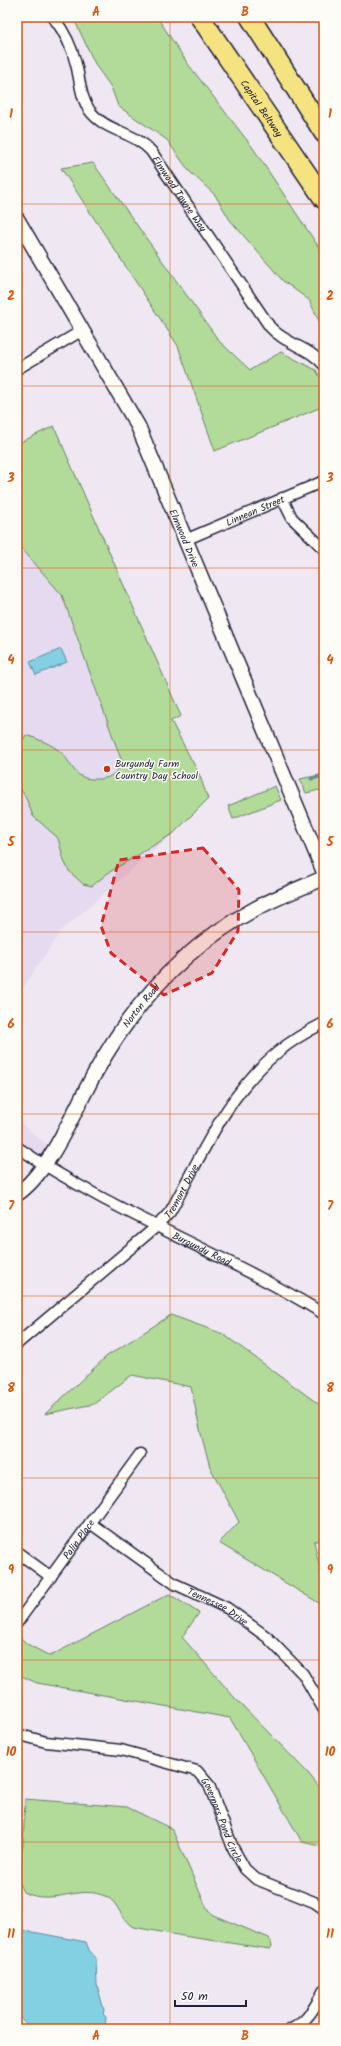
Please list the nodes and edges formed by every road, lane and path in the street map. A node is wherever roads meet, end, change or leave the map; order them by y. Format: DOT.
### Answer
graph roads {
  1 [pos="53,17"];
  2 [pos="200,17"];
  3 [pos="250,17"];
  4 [pos="253,17"];
  5 [pos="324,116"];
  6 [pos="324,133"];
  7 [pos="324,199"];
  8 [pos="17,219"];
  9 [pos="83,330"];
  10 [pos="324,365"];
  11 [pos="17,369"];
  12 [pos="324,481"];
  13 [pos="282,498"];
  14 [pos="186,540"];
  15 [pos="324,549"];
  16 [pos="324,872"];
  17 [pos="324,878"];
  18 [pos="324,1023"];
  19 [pos="17,1147"];
  20 [pos="43,1165"];
  21 [pos="17,1194"];
  22 [pos="157,1226"];
  23 [pos="324,1314"];
  24 [pos="17,1344"];
  25 [pos="140,1454"];
  26 [pos="90,1523"];
  27 [pos="17,1552"];
  28 [pos="51,1576"];
  29 [pos="17,1623"];
  30 [pos="324,1710"];
  31 [pos="17,1734"];
  32 [pos="324,1909"];
  33 [pos="324,1990"];
  34 [pos="296,2028"];
  1 -- 10 [label="street, Elmwood Towne Way"];
  2 -- 7 [label="highway, Capital Beltway"];
  3 -- 6 [label="highway"];
  4 -- 5 [label="highway"];
  8 -- 9 [label="street, Elmwood Drive"];
  9 -- 11 [label="street"];
  9 -- 14 [label="street, Elmwood Drive"];
  12 -- 13 [label="street, Linnean Street"];
  13 -- 14 [label="street, Linnean Street"];
  13 -- 15 [label="street"];
  14 -- 16 [label="street, Elmwood Drive"];
  17 -- 20 [label="street, Norton Road"];
  18 -- 22 [label="street, Tremont Drive"];
  19 -- 20 [label="street, Burgundy Road"];
  20 -- 21 [label="street, Norton Road"];
  20 -- 22 [label="street, Burgundy Road"];
  22 -- 23 [label="street, Burgundy Road"];
  22 -- 24 [label="street, Tremont Drive"];
  25 -- 26 [label="street, Palin Place"];
  26 -- 28 [label="street, Palin Place"];
  26 -- 30 [label="street, Tennessee Drive"];
  27 -- 28 [label="street"];
  28 -- 29 [label="street, Palin Place"];
  31 -- 32 [label="street, Governors Pond Circle"];
  33 -- 34 [label="street"];
}
